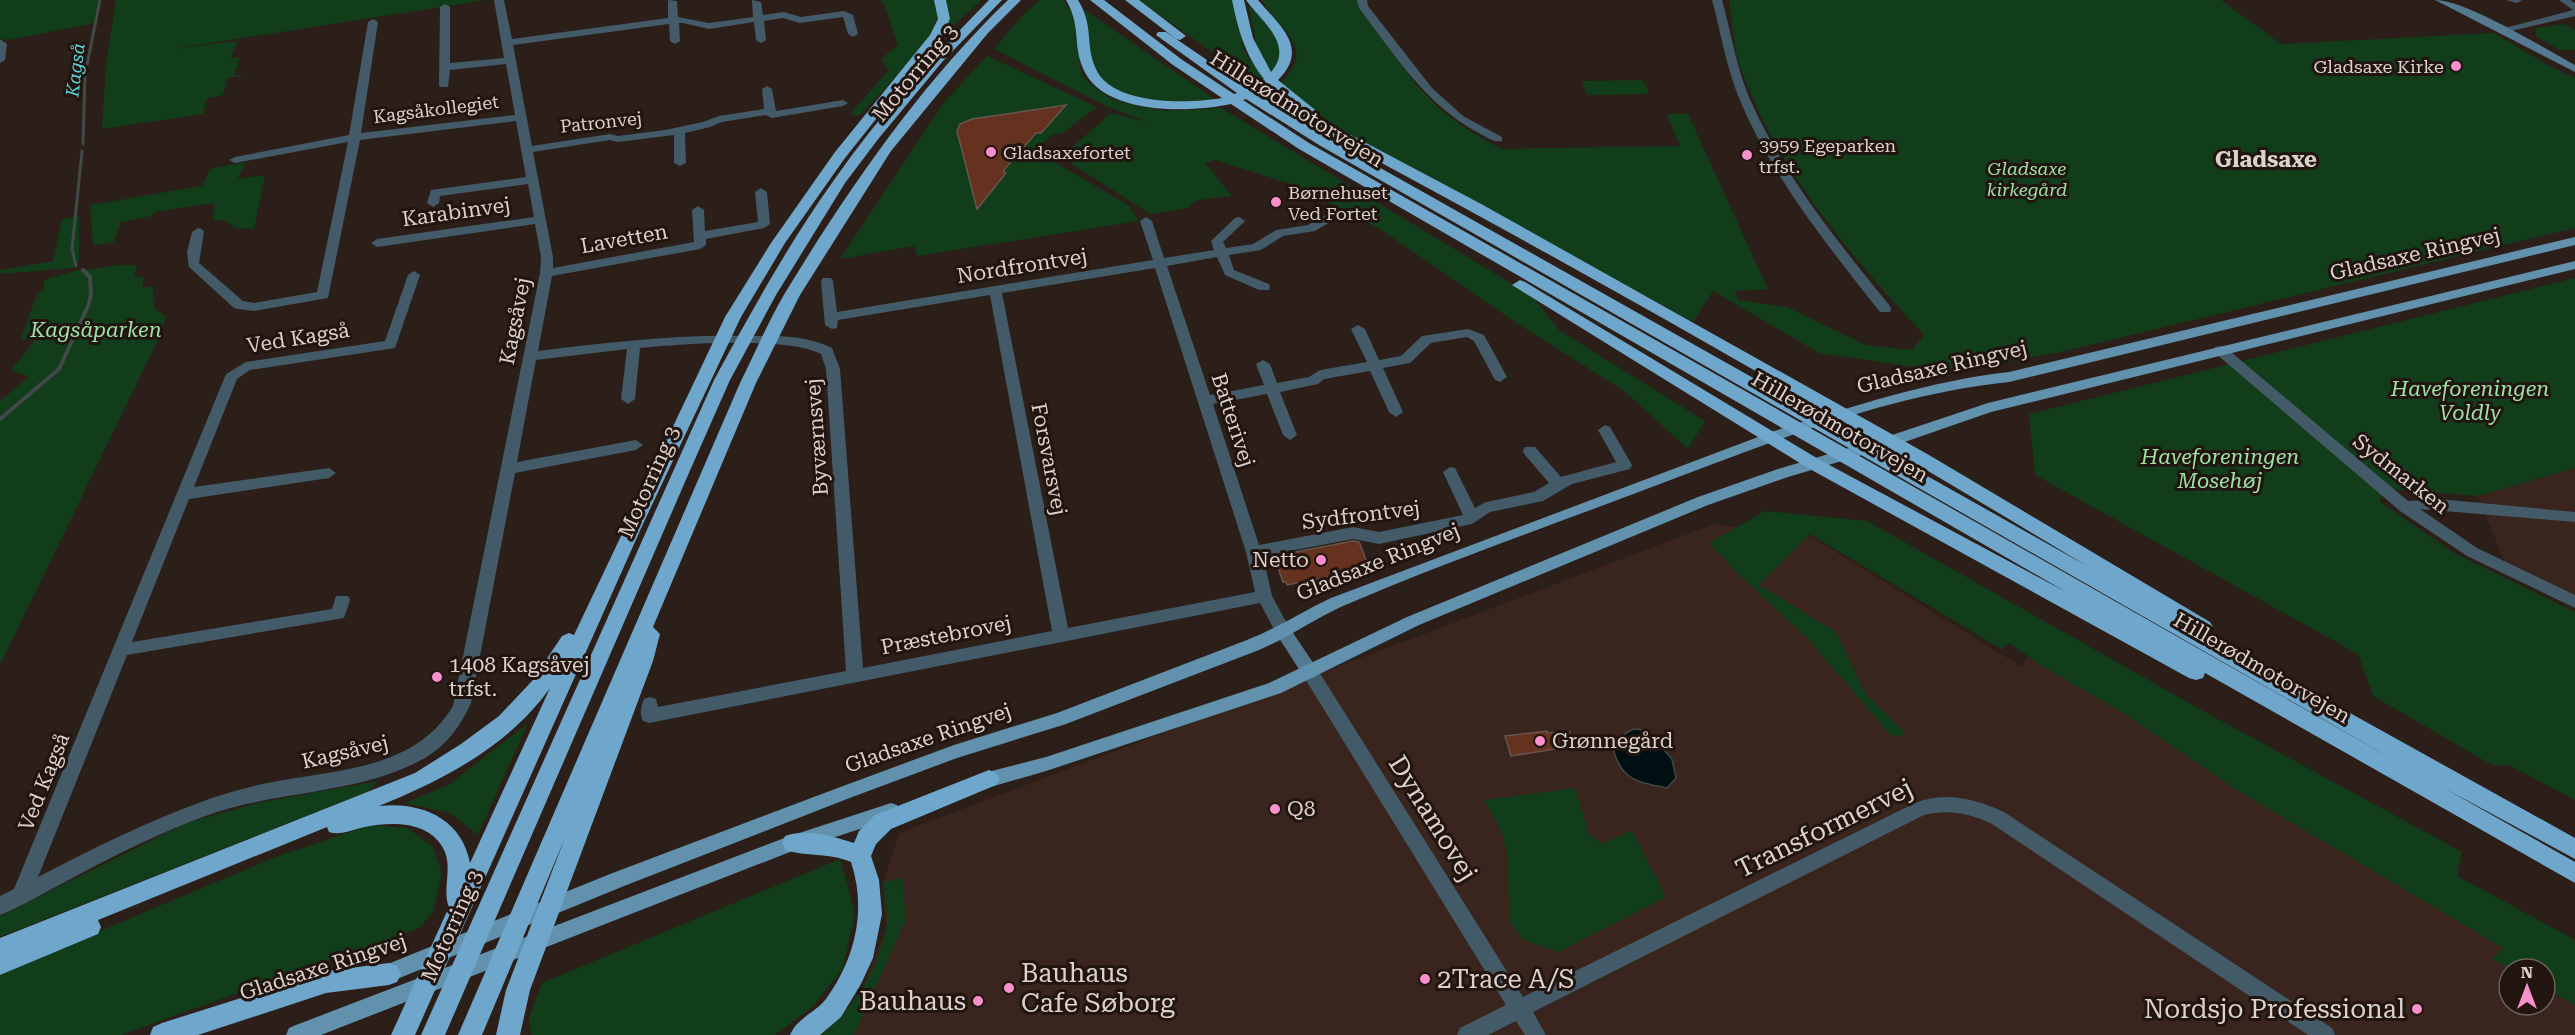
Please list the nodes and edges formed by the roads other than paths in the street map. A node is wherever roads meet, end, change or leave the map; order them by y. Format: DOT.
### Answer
graph roads {
  1 [pos="499,0"];
  2 [pos="940,0"];
  3 [pos="1015,0"];
  4 [pos="1030,0"];
  5 [pos="1072,0"];
  6 [pos="1080,0"];
  7 [pos="1096,0"];
  8 [pos="1115,0"];
  9 [pos="1131,0"];
  10 [pos="1238,0"];
  11 [pos="1252,0"];
  12 [pos="1362,0"];
  13 [pos="1717,0"];
  14 [pos="2440,0"];
  15 [pos="2511,0"];
  16 [pos="2517,0"];
  17 [pos="2564,0"];
  18 [pos="672,1"];
  19 [pos="756,2"];
  20 [pos="994,2"];
  21 [pos="445,7"];
  22 [pos="2575,8"];
  23 [pos="2575,13"];
  24 [pos="758,19"];
  25 [pos="373,22"];
  26 [pos="674,22"];
  27 [pos="2502,30"];
  28 [pos="853,34"];
  29 [pos="761,40"];
  30 [pos="675,41"];
  31 [pos="0,42"];
  32 [pos="508,43"];
  33 [pos="0,60"];
  34 [pos="511,60"];
  35 [pos="1178,62"];
  36 [pos="444,67"];
  37 [pos="2575,69"];
  38 [pos="444,85"];
  39 [pos="767,89"];
  40 [pos="893,90"];
  41 [pos="843,103"];
  42 [pos="770,111"];
  43 [pos="522,117"];
  44 [pos="679,130"];
  45 [pos="1338,133"];
  46 [pos="1498,139"];
  47 [pos="354,140"];
  48 [pos="1304,146"];
  49 [pos="885,149"];
  50 [pos="526,150"];
  51 [pos="235,160"];
  52 [pos="680,163"];
  53 [pos="532,180"];
  54 [pos="1432,186"];
  55 [pos="761,192"];
  56 [pos="433,203"];
  57 [pos="698,210"];
  58 [pos="1331,216"];
  59 [pos="540,220"];
  60 [pos="1146,220"];
  61 [pos="1239,221"];
  62 [pos="198,232"];
  63 [pos="700,236"];
  64 [pos="2575,241"];
  65 [pos="377,243"];
  66 [pos="1220,253"];
  67 [pos="1159,263"];
  68 [pos="2575,265"];
  69 [pos="546,273"];
  70 [pos="414,275"];
  71 [pos="827,281"];
  72 [pos="1264,287"];
  73 [pos="995,290"];
  74 [pos="1885,309"];
  75 [pos="1622,312"];
  76 [pos="1358,329"];
  77 [pos="634,343"];
  78 [pos="2220,350"];
  79 [pos="530,356"];
  80 [pos="1263,364"];
  81 [pos="1375,365"];
  82 [pos="1500,377"];
  83 [pos="1272,389"];
  84 [pos="628,399"];
  85 [pos="1204,400"];
  86 [pos="1396,412"];
  87 [pos="1840,416"];
  88 [pos="1605,430"];
  89 [pos="1290,435"];
  90 [pos="1878,437"];
  91 [pos="1781,441"];
  92 [pos="636,445"];
  93 [pos="1530,451"];
  94 [pos="1818,462"];
  95 [pos="508,469"];
  96 [pos="1450,472"];
  97 [pos="329,473"];
  98 [pos="1559,485"];
  99 [pos="184,494"];
  100 [pos="2405,507"];
  101 [pos="2575,517"];
  102 [pos="1472,519"];
  103 [pos="634,524"];
  104 [pos="1254,552"];
  105 [pos="666,574"];
  106 [pos="1264,596"];
  107 [pos="342,600"];
  108 [pos="2575,602"];
  109 [pos="1283,631"];
  110 [pos="1061,636"];
  111 [pos="120,650"];
  112 [pos="1310,672"];
  113 [pos="855,676"];
  114 [pos="650,704"];
  115 [pos="2377,762"];
  116 [pos="2430,770"];
  117 [pos="989,779"];
  118 [pos="793,843"];
  119 [pos="2575,849"];
  120 [pos="860,856"];
  121 [pos="2575,873"];
  122 [pos="21,896"];
  123 [pos="0,906"];
  124 [pos="458,911"];
  125 [pos="0,949"];
  126 [pos="0,964"];
  127 [pos="389,974"];
  128 [pos="1519,1009"];
  129 [pos="509,1029"];
  130 [pos="162,1035"];
  131 [pos="196,1035"];
  132 [pos="296,1035"];
  133 [pos="403,1035"];
  134 [pos="433,1035"];
  135 [pos="470,1035"];
  136 [pos="802,1035"];
  137 [pos="1467,1035"];
  138 [pos="1536,1035"];
  139 [pos="2325,1035"];
  1 -- 32 [label="street, Kagsåvej"];
  2 -- 40 [label="highway"];
  3 -- 49 [label="highway, Motorring 3"];
  4 -- 49 [label="highway"];
  5 -- 11 [label="highway"];
  6 -- 35 [label="highway"];
  7 -- 35 [label="highway, Hillerødmotorvejen"];
  8 -- 75 [label="highway, Hillerødmotorvejen"];
  9 -- 45 [label="highway"];
  10 -- 45 [label="highway"];
  12 -- 46 [label="street"];
  13 -- 74 [label="street"];
  14 -- 27 [label="street"];
  15 -- 16 [label="street"];
  17 -- 22 [label="street"];
  18 -- 26 [label="street"];
  19 -- 24 [label="street"];
  20 -- 40 [label="highway"];
  20 -- 134 [label="highway, Motorring 3"];
  21 -- 36 [label="street"];
  23 -- 27 [label="street"];
  24 -- 26 [label="street"];
  24 -- 28 [label="street"];
  24 -- 29 [label="street"];
  25 -- 47 [label="street, Kagsåkollegiet"];
  26 -- 30 [label="street"];
  26 -- 32 [label="street"];
  27 -- 37 [label="street"];
  31 -- 33 [label="street"];
  32 -- 34 [label="street, Kagsåvej"];
  34 -- 36 [label="street"];
  34 -- 43 [label="street, Kagsåvej"];
  35 -- 48 [label="highway, Hillerødmotorvejen"];
  36 -- 38 [label="street"];
  39 -- 42 [label="street"];
  40 -- 103 [label="highway"];
  41 -- 42 [label="street, Patronvej"];
  42 -- 44 [label="street, Patronvej"];
  43 -- 47 [label="street, Kagsåkollegiet"];
  43 -- 50 [label="street, Kagsåvej"];
  44 -- 50 [label="street, Patronvej"];
  44 -- 52 [label="street"];
  45 -- 54 [label="highway"];
  47 -- 51 [label="street, Kagsåkollegiet"];
  47 -- 62 [label="street, Kagsåkollegiet"];
  48 -- 91 [label="highway"];
  48 -- 115 [label="highway, Hillerødmotorvejen"];
  49 -- 105 [label="highway, Motorring 3"];
  50 -- 53 [label="street, Kagsåvej"];
  53 -- 56 [label="street"];
  53 -- 59 [label="street, Kagsåvej"];
  54 -- 75 [label="highway"];
  54 -- 87 [label="highway"];
  55 -- 63 [label="street, Lavetten"];
  57 -- 63 [label="street, Lavetten"];
  58 -- 66 [label="street, Nordfrontvej"];
  59 -- 65 [label="street, Karabinvej"];
  59 -- 69 [label="street, Kagsåvej"];
  60 -- 67 [label="street, Batterivej"];
  61 -- 66 [label="street"];
  63 -- 69 [label="street, Lavetten"];
  64 -- 87 [label="main road, Gladsaxe Ringvej"];
  66 -- 67 [label="street, Nordfrontvej"];
  66 -- 72 [label="street"];
  67 -- 73 [label="street, Nordfrontvej"];
  67 -- 85 [label="street, Batterivej"];
  68 -- 78 [label="main road"];
  69 -- 79 [label="street, Kagsåvej"];
  70 -- 99 [label="street, Ved Kagså"];
  71 -- 73 [label="street, Nordfrontvej"];
  73 -- 110 [label="street, Forsvarsvej"];
  75 -- 116 [label="highway, Hillerødmotorvejen"];
  76 -- 81 [label="street"];
  77 -- 79 [label="street, Byværnsvej"];
  77 -- 84 [label="street"];
  77 -- 113 [label="street, Byværnsvej"];
  78 -- 90 [label="main road"];
  78 -- 100 [label="street, Sydmarken"];
  79 -- 95 [label="street, Kagsåvej"];
  80 -- 83 [label="street"];
  81 -- 82 [label="street"];
  81 -- 83 [label="street"];
  81 -- 86 [label="street"];
  83 -- 85 [label="street"];
  83 -- 89 [label="street"];
  85 -- 104 [label="street, Batterivej"];
  87 -- 90 [label="highway"];
  87 -- 91 [label="highway"];
  88 -- 98 [label="street, Sydfrontvej"];
  90 -- 94 [label="highway"];
  90 -- 116 [label="highway"];
  91 -- 94 [label="highway"];
  91 -- 109 [label="main road, Gladsaxe Ringvej"];
  92 -- 95 [label="street"];
  93 -- 98 [label="street"];
  94 -- 112 [label="main road"];
  94 -- 115 [label="highway"];
  95 -- 122 [label="street, Kagsåvej"];
  96 -- 102 [label="street"];
  97 -- 99 [label="street"];
  98 -- 102 [label="street, Sydfrontvej"];
  99 -- 111 [label="street, Ved Kagså"];
  100 -- 101 [label="street"];
  100 -- 108 [label="street, Sydmarken"];
  102 -- 104 [label="street, Sydfrontvej"];
  103 -- 124 [label="highway"];
  103 -- 125 [label="highway"];
  104 -- 106 [label="street, Batterivej"];
  105 -- 129 [label="highway"];
  105 -- 135 [label="highway, Motorring 3"];
  106 -- 109 [label="street, Batterivej"];
  106 -- 110 [label="street, Præstebrovej"];
  107 -- 111 [label="street"];
  109 -- 112 [label="street, Dynamovej"];
  109 -- 127 [label="main road, Gladsaxe Ringvej"];
  110 -- 113 [label="street, Præstebrovej"];
  111 -- 122 [label="street, Ved Kagså"];
  112 -- 117 [label="main road"];
  112 -- 128 [label="street, Dynamovej"];
  113 -- 114 [label="street, Præstebrovej"];
  115 -- 121 [label="highway, Hillerødmotorvejen"];
  116 -- 119 [label="highway, Hillerødmotorvejen"];
  117 -- 118 [label="main road"];
  117 -- 120 [label="highway"];
  118 -- 120 [label="highway"];
  118 -- 132 [label="main road"];
  120 -- 136 [label="highway"];
  122 -- 123 [label="street, Kagsåvej"];
  124 -- 126 [label="highway"];
  124 -- 133 [label="highway"];
  127 -- 130 [label="highway"];
  127 -- 131 [label="main road, Gladsaxe Ringvej"];
  128 -- 137 [label="street, Transformervej"];
  128 -- 138 [label="street, Dynamovej"];
  128 -- 139 [label="street, Transformervej"];
}
